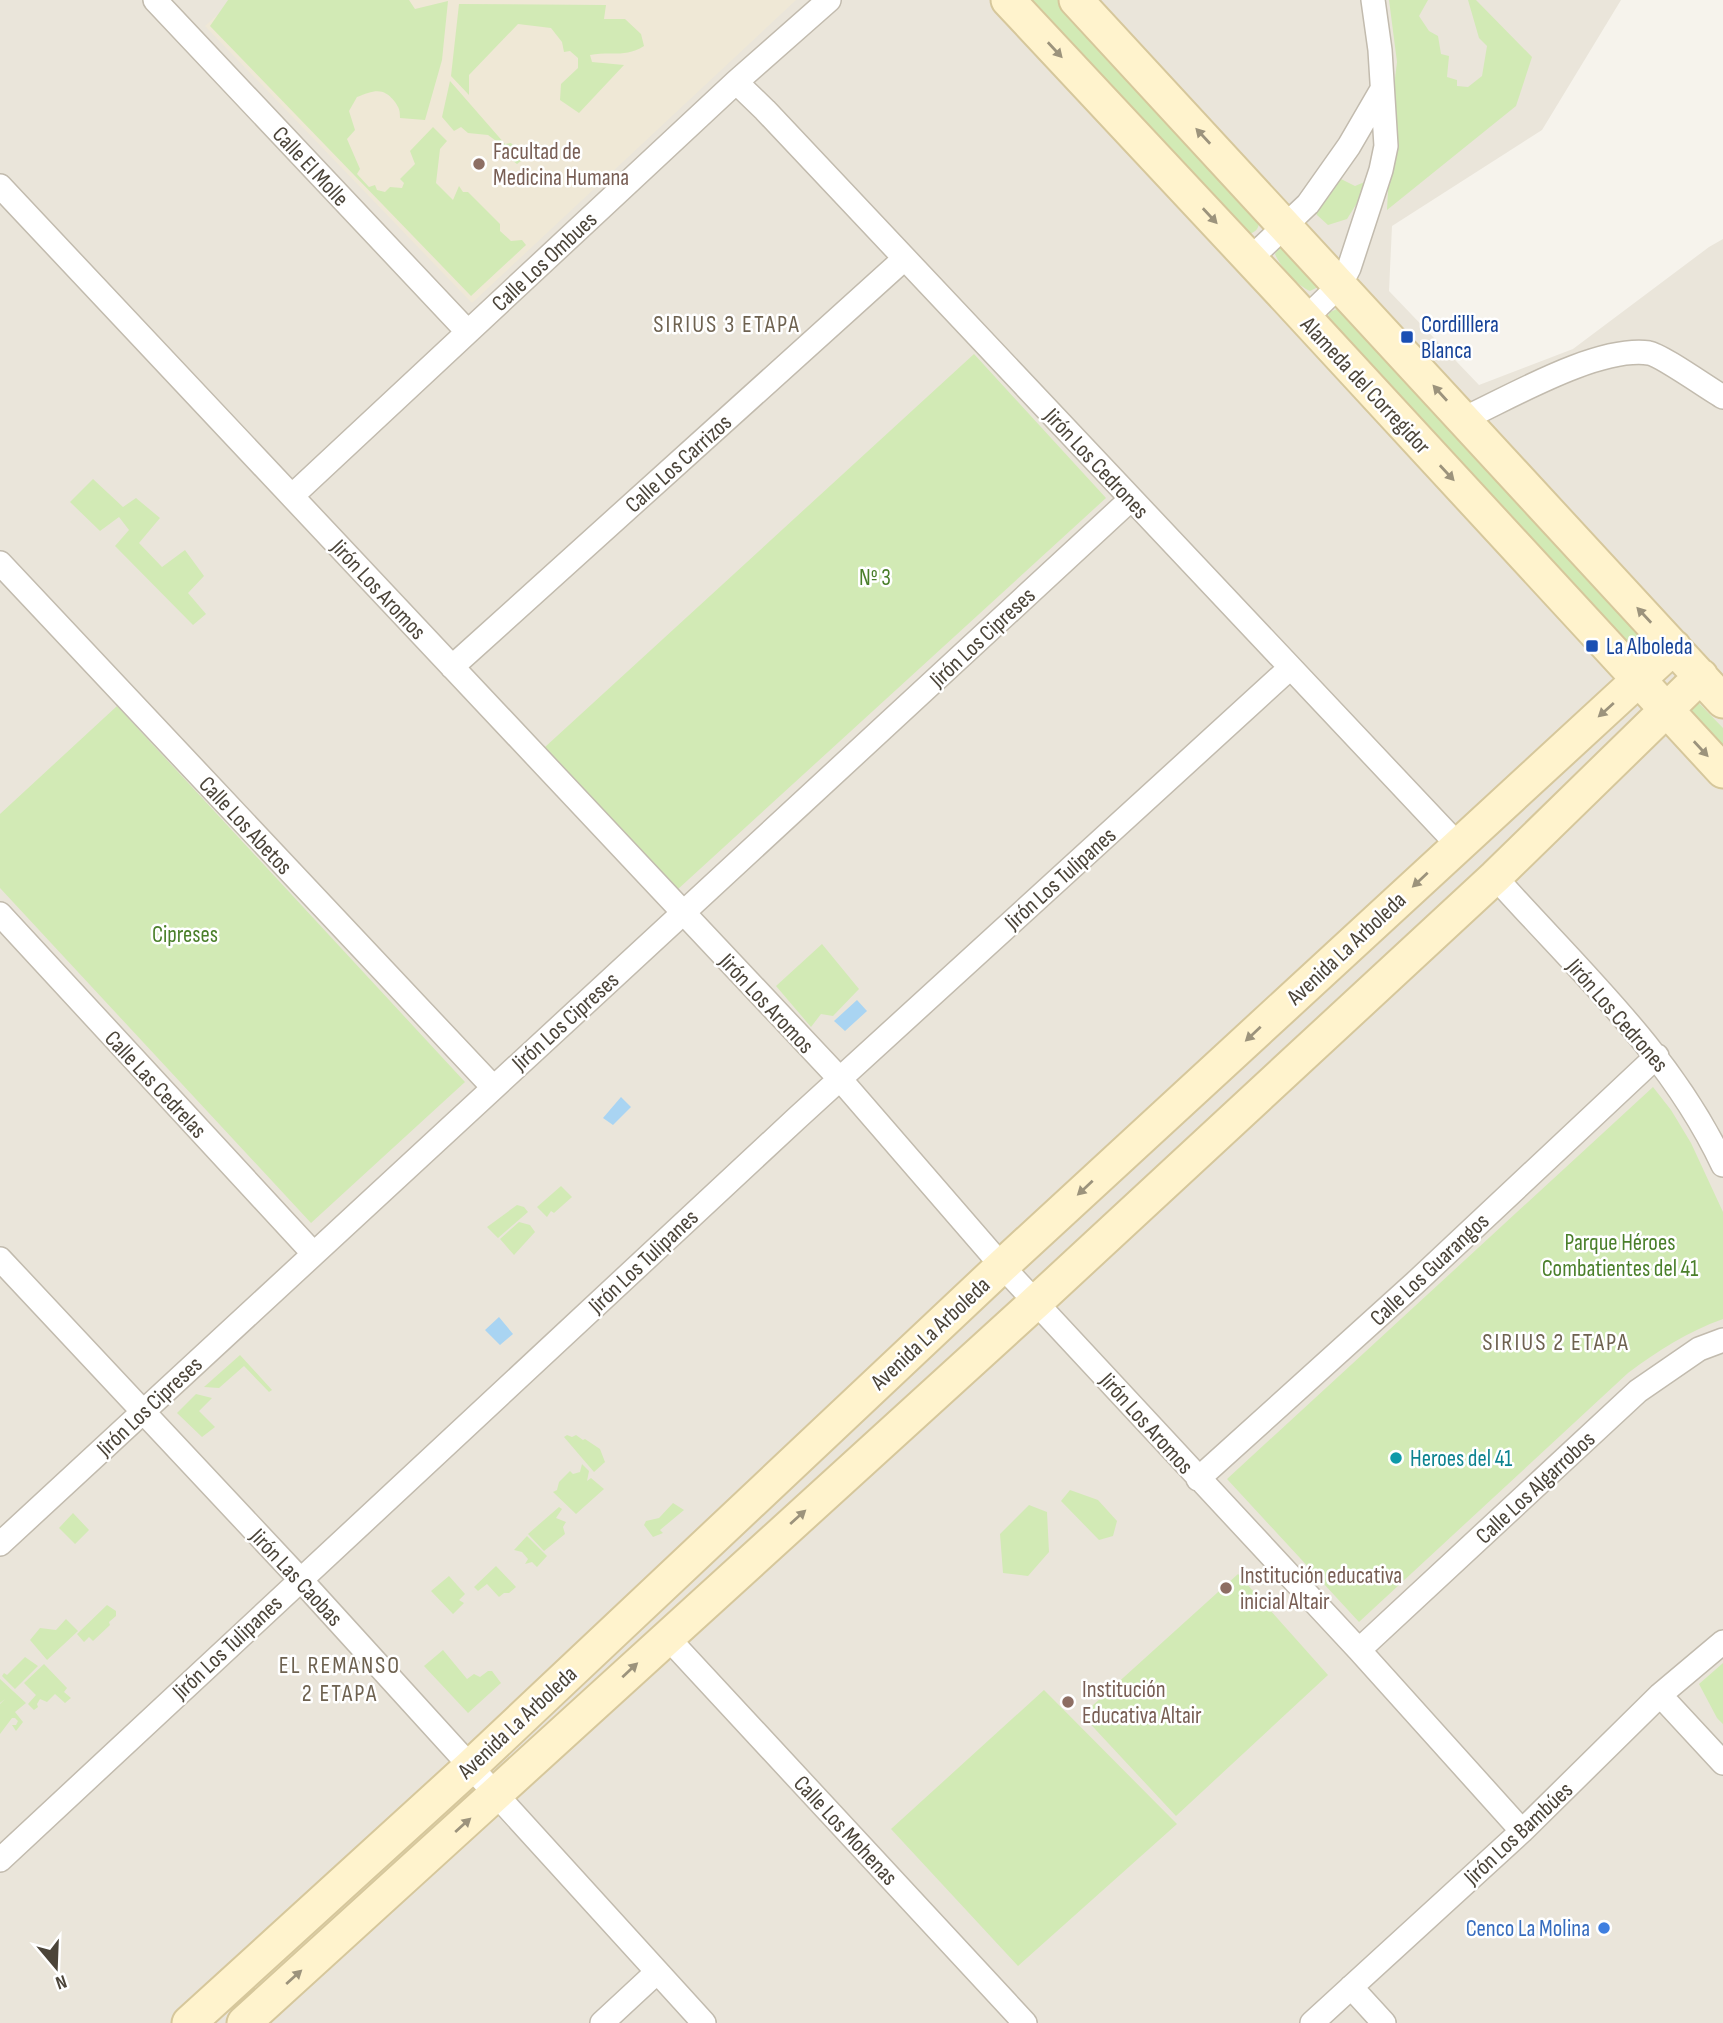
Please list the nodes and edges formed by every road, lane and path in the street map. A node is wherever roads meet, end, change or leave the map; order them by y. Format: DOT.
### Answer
graph roads {
  1 [pos="155,0"];
  2 [pos="829,0"];
  3 [pos="1008,0"];
  4 [pos="1076,0"];
  5 [pos="1373,0"];
  6 [pos="736,82"];
  7 [pos="1381,91"];
  8 [pos="0,186"];
  9 [pos="1286,226"];
  10 [pos="1250,259"];
  11 [pos="904,260"];
  12 [pos="1340,285"];
  13 [pos="1306,319"];
  14 [pos="467,331"];
  15 [pos="1723,397"];
  16 [pos="1463,419"];
  17 [pos="292,496"];
  18 [pos="1131,499"];
  19 [pos="0,563"];
  20 [pos="1674,647"];
  21 [pos="452,667"];
  22 [pos="1290,668"];
  23 [pos="1701,676"];
  24 [pos="1638,680"];
  25 [pos="1723,701"];
  26 [pos="1666,709"];
  27 [pos="1723,771"];
  28 [pos="1458,845"];
  29 [pos="1495,877"];
  30 [pos="0,914"];
  31 [pos="684,914"];
  32 [pos="1657,1056"];
  33 [pos="840,1079"];
  34 [pos="493,1087"];
  35 [pos="1723,1165"];
  36 [pos="313,1253"];
  37 [pos="0,1259"];
  38 [pos="1002,1265"];
  39 [pos="1036,1302"];
  40 [pos="1723,1340"];
  41 [pos="142,1412"];
  42 [pos="1198,1479"];
  43 [pos="0,1544"];
  44 [pos="300,1579"];
  45 [pos="667,1637"];
  46 [pos="1723,1642"];
  47 [pos="1359,1650"];
  48 [pos="1660,1695"];
  49 [pos="1723,1763"];
  50 [pos="470,1767"];
  51 [pos="495,1796"];
  52 [pos="1522,1830"];
  53 [pos="0,1860"];
  54 [pos="657,1972"];
  55 [pos="1351,1987"];
  56 [pos="1323,2019"];
  57 [pos="189,2023"];
  58 [pos="244,2023"];
  59 [pos="603,2023"];
  60 [pos="704,2023"];
  61 [pos="1025,2023"];
  62 [pos="1384,2023"];
  1 -- 14 [label="street, Calle El Molle"];
  2 -- 6 [label="street, Calle Los Ombues"];
  3 -- 10 [label="street, Alameda del Corregidor, one-way"];
  9 -- 4 [label="street, Alameda del Corregidor, one-way"];
  5 -- 7 [label="street"];
  6 -- 11 [label="street, Jirón Los Cedrones"];
  6 -- 14 [label="street, Calle Los Ombues"];
  7 -- 9 [label="street"];
  7 -- 12 [label="street"];
  8 -- 17 [label="street, Jirón Los Aromos"];
  9 -- 10 [label="street"];
  9 -- 12 [label="street, Alameda del Corregidor"];
  10 -- 13 [label="street, Alameda del Corregidor"];
  11 -- 18 [label="street, Jirón Los Cedrones"];
  11 -- 21 [label="street, Calle Los Carrizos"];
  12 -- 13 [label="street"];
  16 -- 12 [label="street, Alameda del Corregidor, one-way"];
  13 -- 24 [label="street, Alameda del Corregidor, one-way"];
  14 -- 17 [label="street, Calle Los Ombues"];
  15 -- 16 [label="street"];
  20 -- 16 [label="street, Alameda del Corregidor, one-way"];
  17 -- 21 [label="street, Jirón Los Aromos"];
  18 -- 22 [label="street, Jirón Los Cedrones"];
  18 -- 31 [label="street, Jirón Los Cipreses"];
  19 -- 34 [label="street, Calle Los Abetos"];
  20 -- 23 [label="street, Alameda del Corregidor"];
  20 -- 24 [label="street, Avenida La Arboleda"];
  21 -- 31 [label="street, Jirón Los Aromos"];
  22 -- 28 [label="street, Jirón Los Cedrones"];
  22 -- 33 [label="street, Jirón Los Tulipanes"];
  23 -- 25 [label="street, Alameda del Corregidor"];
  23 -- 26 [label="street, Avenida La Arboleda"];
  24 -- 26 [label="street, Alameda del Corregidor"];
  24 -- 28 [label="street, Avenida La Arboleda, one-way"];
  26 -- 27 [label="street, Alameda del Corregidor, one-way"];
  26 -- 29 [label="street, Avenida La Arboleda"];
  28 -- 38 [label="street, Avenida La Arboleda, one-way"];
  29 -- 32 [label="street, Jirón Los Cedrones"];
  29 -- 39 [label="street, Avenida La Arboleda"];
  30 -- 36 [label="street, Calle Las Cedrelas"];
  31 -- 33 [label="street, Jirón Los Aromos"];
  31 -- 34 [label="street, Jirón Los Cipreses"];
  32 -- 35 [label="street, Jirón Los Cedrones"];
  32 -- 42 [label="street, Calle Los Guarangos"];
  33 -- 38 [label="street, Jirón Los Aromos"];
  33 -- 44 [label="street, Jirón Los Tulipanes"];
  34 -- 36 [label="street, Jirón Los Cipreses"];
  36 -- 41 [label="street, Jirón Los Cipreses"];
  37 -- 41 [label="street, Jirón Las Caobas"];
  38 -- 39 [label="street, Jirón Los Aromos"];
  38 -- 50 [label="street, Avenida La Arboleda"];
  39 -- 42 [label="street, Jirón Los Aromos"];
  45 -- 39 [label="street, Avenida La Arboleda, one-way"];
  40 -- 47 [label="street, Calle Los Algarrobos"];
  41 -- 43 [label="street, Jirón Los Cipreses"];
  41 -- 44 [label="street, Jirón Las Caobas"];
  42 -- 47 [label="street, Jirón Los Aromos"];
  44 -- 50 [label="street, Jirón Las Caobas"];
  44 -- 53 [label="street, Jirón Los Tulipanes"];
  51 -- 45 [label="street, Avenida La Arboleda, one-way"];
  45 -- 61 [label="street, Calle Los Mohenas"];
  46 -- 48 [label="street, Jirón Los Bambúes"];
  47 -- 52 [label="street, Jirón Los Aromos"];
  48 -- 49 [label="street"];
  48 -- 52 [label="street, Jirón Los Bambúes"];
  50 -- 51 [label="street, Jirón Las Caobas"];
  50 -- 57 [label="street, Avenida La Arboleda"];
  51 -- 54 [label="street, Jirón Las Caobas"];
  58 -- 51 [label="street, Avenida La Arboleda, one-way"];
  52 -- 55 [label="street, Jirón Los Bambúes"];
  54 -- 59 [label="street"];
  54 -- 60 [label="street, Jirón Las Caobas"];
  55 -- 56 [label="street, Jirón Los Bambúes"];
  55 -- 62 [label="street"];
}
